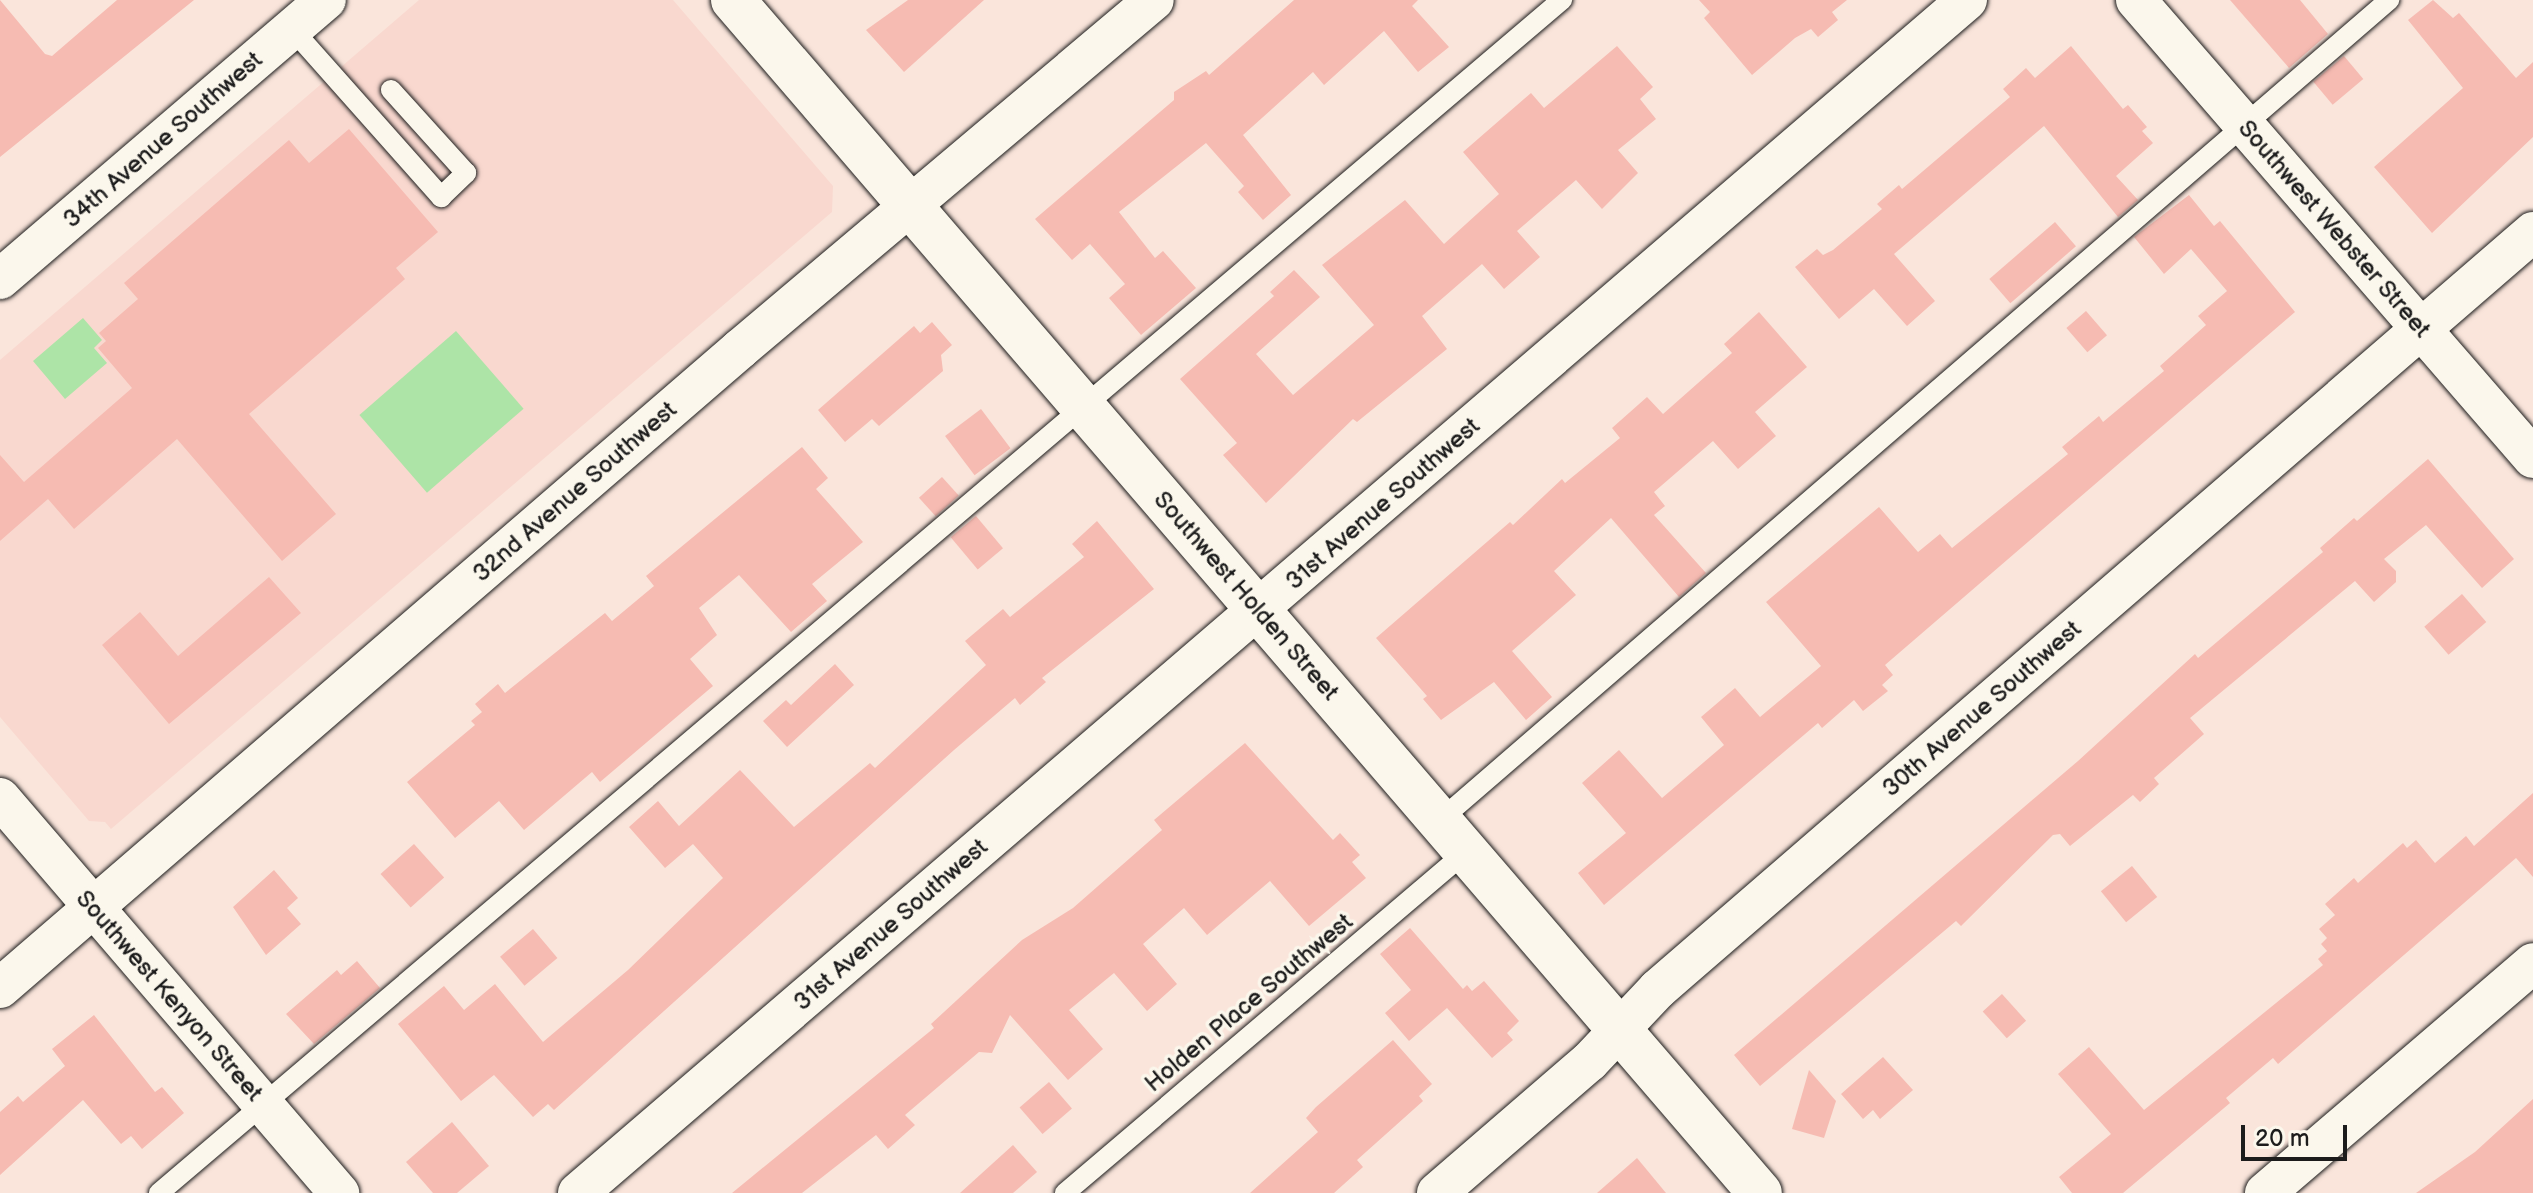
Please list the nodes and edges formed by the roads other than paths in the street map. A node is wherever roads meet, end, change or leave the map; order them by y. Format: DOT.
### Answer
graph roads {
  1 [pos="326,0"];
  2 [pos="1154,0"];
  3 [pos="1562,0"];
  4 [pos="1967,0"];
  5 [pos="2136,0"];
  6 [pos="2389,0"];
  7 [pos="738,2"];
  8 [pos="292,29"];
  9 [pos="391,90"];
  10 [pos="2244,126"];
  11 [pos="911,209"];
  12 [pos="2533,232"];
  13 [pos="0,279"];
  14 [pos="2421,329"];
  15 [pos="1084,409"];
  16 [pos="2533,458"];
  17 [pos="1259,610"];
  18 [pos="0,798"];
  19 [pos="1453,836"];
  20 [pos="93,907"];
  21 [pos="2533,963"];
  22 [pos="0,988"];
  23 [pos="1619,1030"];
  24 [pos="261,1102"];
  25 [pos="159,1193"];
  26 [pos="339,1193"];
  27 [pos="578,1193"];
  28 [pos="1065,1193"];
  29 [pos="1437,1193"];
  30 [pos="1760,1193"];
  31 [pos="2265,1193"];
  1 -- 8 [label="street, 34th Avenue Southwest"];
  2 -- 11 [label="street, 32nd Avenue Southwest"];
  3 -- 15 [label="lane"];
  4 -- 17 [label="street, 31st Avenue Southwest"];
  5 -- 10 [label="street, Southwest Webster Street"];
  6 -- 10 [label="lane, Holden Place Southwest"];
  7 -- 11 [label="street, Southwest Holden Street"];
  8 -- 9 [label="lane"];
  8 -- 13 [label="street, 34th Avenue Southwest"];
  10 -- 14 [label="street, Southwest Webster Street"];
  10 -- 19 [label="lane, Holden Place Southwest"];
  11 -- 15 [label="street, Southwest Holden Street"];
  11 -- 20 [label="street, 32nd Avenue Southwest"];
  12 -- 14 [label="street, 30th Avenue Southwest"];
  14 -- 16 [label="street, Southwest Webster Street"];
  14 -- 23 [label="street, 30th Avenue Southwest"];
  15 -- 17 [label="street, Southwest Holden Street"];
  15 -- 24 [label="lane"];
  17 -- 19 [label="street, Southwest Holden Street"];
  17 -- 27 [label="street, 31st Avenue Southwest"];
  18 -- 20 [label="street, Southwest Kenyon Street"];
  19 -- 23 [label="street, Southwest Holden Street"];
  19 -- 28 [label="lane, Holden Place Southwest"];
  20 -- 22 [label="street, 32nd Avenue Southwest"];
  20 -- 24 [label="street, Southwest Kenyon Street"];
  21 -- 31 [label="street"];
  23 -- 29 [label="street, 30th Avenue Southwest"];
  23 -- 30 [label="street, Southwest Holden Street"];
  24 -- 25 [label="lane"];
  24 -- 26 [label="street, Southwest Kenyon Street"];
}
